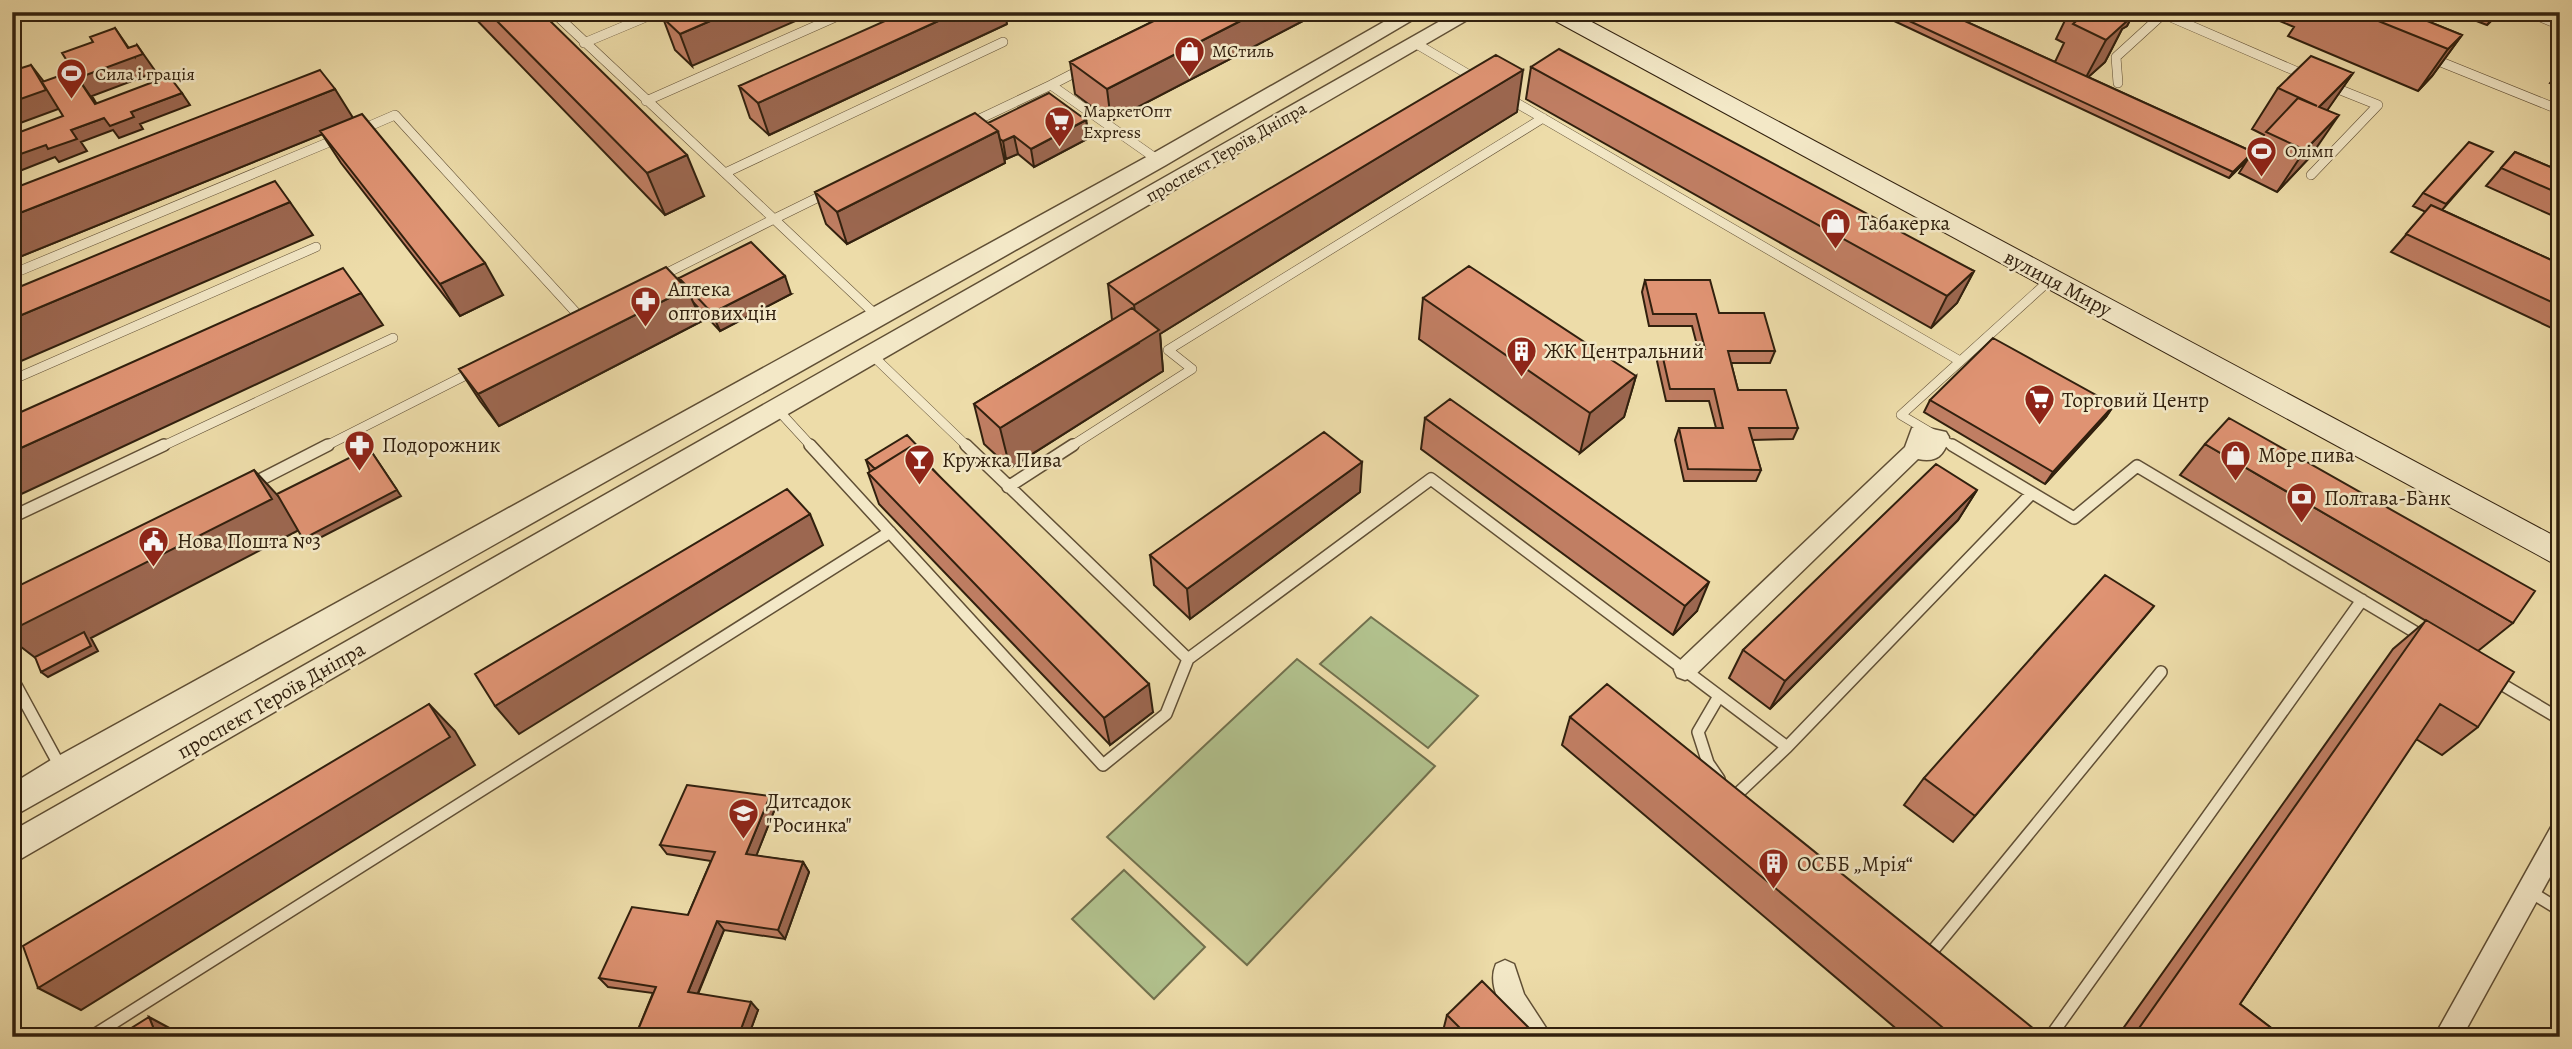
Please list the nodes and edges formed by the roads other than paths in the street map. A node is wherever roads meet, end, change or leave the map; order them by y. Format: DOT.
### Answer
graph roads {
  1 [pos="553,12"];
  2 [pos="658,12"];
  3 [pos="847,12"];
  4 [pos="1149,12"];
  5 [pos="1416,12"];
  6 [pos="1471,12"];
  7 [pos="1556,12"];
  8 [pos="2528,12"];
  9 [pos="2160,14"];
  10 [pos="1179,21"];
  11 [pos="2560,25"];
  12 [pos="1170,26"];
  13 [pos="1158,32"];
  14 [pos="1003,42"];
  15 [pos="584,43"];
  16 [pos="1415,43"];
  17 [pos="2420,54"];
  18 [pos="1087,67"];
  19 [pos="2118,83"];
  20 [pos="1051,85"];
  21 [pos="1487,86"];
  22 [pos="1498,92"];
  23 [pos="646,101"];
  24 [pos="2560,110"];
  25 [pos="1543,118"];
  26 [pos="967,125"];
  27 [pos="1158,160"];
  28 [pos="725,173"];
  29 [pos="2311,175"];
  30 [pos="834,190"];
  31 [pos="774,219"];
  32 [pos="316,247"];
  33 [pos="958,270"];
  34 [pos="12,274"];
  35 [pos="2051,279"];
  36 [pos="652,280"];
  37 [pos="982,292"];
  38 [pos="592,311"];
  39 [pos="876,315"];
  40 [pos="580,317"];
  41 [pos="567,324"];
  42 [pos="393,338"];
  43 [pos="872,355"];
  44 [pos="1960,361"];
  45 [pos="481,368"];
  46 [pos="12,380"];
  47 [pos="778,410"];
  48 [pos="1939,438"];
  49 [pos="1008,486"];
  50 [pos="234,493"];
  51 [pos="2032,494"];
  52 [pos="12,517"];
  53 [pos="507,520"];
  54 [pos="890,532"];
  55 [pos="530,552"];
  56 [pos="2560,554"];
  57 [pos="2362,600"];
  58 [pos="2431,642"];
  59 [pos="1188,659"];
  60 [pos="1685,670"];
  61 [pos="2478,670"];
  62 [pos="2161,672"];
  63 [pos="12,678"];
  64 [pos="1719,696"];
  65 [pos="2560,719"];
  66 [pos="1787,747"];
  67 [pos="62,770"];
  68 [pos="12,802"];
  69 [pos="2560,835"];
  70 [pos="12,849"];
  71 [pos="2529,891"];
  72 [pos="2560,911"];
  73 [pos="1926,959"];
  74 [pos="1505,972"];
  75 [pos="91,1037"];
  76 [pos="1539,1037"];
  77 [pos="2050,1037"];
  78 [pos="2447,1037"];
  1 -- 15 [label="lane"];
  2 -- 15 [label="lane"];
  3 -- 23 [label="lane"];
  4 -- 12 [label="lane"];
  5 -- 27 [label="street, проспект Героїв Дніпра"];
  6 -- 16 [label="street, проспект Героїв Дніпра"];
  7 -- 35 [label="main road, вулиця Миру"];
  8 -- 11 [label="lane"];
  9 -- 19 [label="lane"];
  9 -- 29 [label="lane"];
  10 -- 12 [label="lane"];
  12 -- 13 [label="lane"];
  14 -- 28 [label="lane"];
  15 -- 23 [label="lane"];
  16 -- 21 [label="lane"];
  16 -- 37 [label="street, проспект Героїв Дніпра"];
  17 -- 24 [label="lane"];
  18 -- 20 [label="lane"];
  20 -- 26 [label="lane"];
  20 -- 27 [label="lane"];
  22 -- 25 [label="lane"];
  23 -- 28 [label="lane"];
  25 -- 44 [label="lane"];
  25 -- 49 [label="lane"];
  27 -- 33 [label="street, проспект Героїв Дніпра"];
  28 -- 31 [label="lane"];
  30 -- 31 [label="lane"];
  31 -- 36 [label="lane"];
  31 -- 39 [label="lane"];
  32 -- 46 [label="lane"];
  33 -- 37 [label="street"];
  33 -- 39 [label="street, проспект Героїв Дніпра"];
  34 -- 40 [label="lane"];
  35 -- 44 [label="lane"];
  35 -- 56 [label="main road, вулиця Миру"];
  37 -- 43 [label="street, проспект Героїв Дніпра"];
  38 -- 40 [label="lane"];
  39 -- 53 [label="street, проспект Героїв Дніпра"];
  40 -- 41 [label="lane"];
  42 -- 52 [label="lane"];
  43 -- 47 [label="street, проспект Героїв Дніпра"];
  43 -- 49 [label="lane"];
  44 -- 48 [label="lane"];
  45 -- 50 [label="lane"];
  47 -- 54 [label="lane"];
  47 -- 55 [label="street, проспект Героїв Дніпра"];
  48 -- 51 [label="lane"];
  48 -- 60 [label="street"];
  49 -- 59 [label="lane"];
  51 -- 57 [label="lane"];
  51 -- 66 [label="lane"];
  53 -- 55 [label="street"];
  53 -- 67 [label="street, проспект Героїв Дніпра"];
  54 -- 59 [label="lane"];
  54 -- 75 [label="lane"];
  55 -- 70 [label="street, проспект Героїв Дніпра"];
  57 -- 58 [label="lane"];
  57 -- 77 [label="lane"];
  59 -- 60 [label="lane"];
  60 -- 64 [label="lane"];
  61 -- 65 [label="lane"];
  62 -- 73 [label="lane"];
  63 -- 67 [label="lane"];
  64 -- 66 [label="lane"];
  64 -- 66 [label="lane"];
  67 -- 68 [label="street, проспект Героїв Дніпра"];
  69 -- 71 [label="street"];
  71 -- 72 [label="lane"];
  71 -- 78 [label="street"];
  74 -- 76 [label="street"];
}
